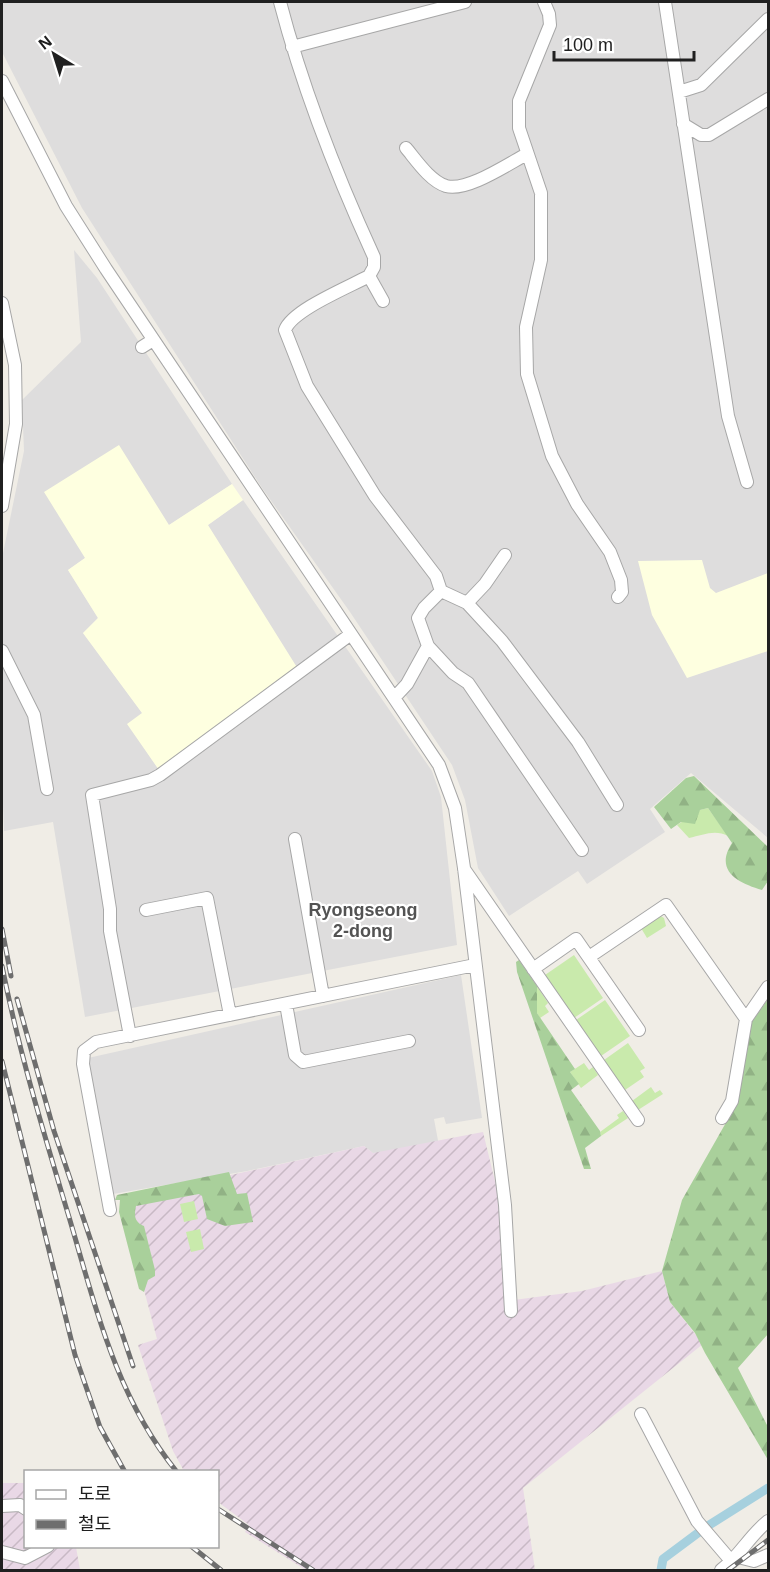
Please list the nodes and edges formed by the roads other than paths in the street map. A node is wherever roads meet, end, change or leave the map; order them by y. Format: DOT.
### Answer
graph roads {
  1 [pos="280,2"];
  2 [pos="465,2"];
  3 [pos="544,2"];
  4 [pos="665,2"];
  5 [pos="768,19"];
  6 [pos="292,47"];
  7 [pos="2,81"];
  8 [pos="679,92"];
  9 [pos="768,99"];
  10 [pos="683,124"];
  11 [pos="406,148"];
  12 [pos="527,154"];
  13 [pos="369,276"];
  14 [pos="383,301"];
  15 [pos="2,303"];
  16 [pos="153,340"];
  17 [pos="142,346"];
  18 [pos="747,482"];
  19 [pos="2,506"];
  20 [pos="505,555"];
  21 [pos="441,591"];
  22 [pos="618,597"];
  23 [pos="467,603"];
  24 [pos="351,634"];
  25 [pos="428,646"];
  26 [pos="2,651"];
  27 [pos="394,698"];
  28 [pos="47,789"];
  29 [pos="617,805"];
  30 [pos="294,839"];
  31 [pos="582,850"];
  32 [pos="464,868"];
  33 [pos="146,910"];
  34 [pos="589,957"];
  35 [pos="475,965"];
  36 [pos="533,969"];
  37 [pos="768,987"];
  38 [pos="323,996"];
  39 [pos="286,1004"];
  40 [pos="230,1015"];
  41 [pos="746,1019"];
  42 [pos="639,1030"];
  43 [pos="130,1036"];
  44 [pos="409,1041"];
  45 [pos="722,1118"];
  46 [pos="638,1120"];
  47 [pos="110,1210"];
  48 [pos="511,1311"];
  49 [pos="640,1414"];
  50 [pos="2,1506"];
  51 [pos="24,1508"];
  52 [pos="768,1521"];
  53 [pos="44,1548"];
  54 [pos="2,1552"];
  55 [pos="768,1555"];
  56 [pos="735,1560"];
  57 [pos="721,1570"];
  1 -- 6 [label="street"];
  2 -- 6 [label="street"];
  3 -- 12 [label="street"];
  4 -- 8 [label="street"];
  5 -- 8 [label="street"];
  6 -- 13 [label="street"];
  7 -- 16 [label="street"];
  8 -- 10 [label="street"];
  9 -- 10 [label="street"];
  10 -- 18 [label="street"];
  11 -- 12 [label="street"];
  12 -- 22 [label="street"];
  13 -- 14 [label="street"];
  13 -- 21 [label="street"];
  15 -- 19 [label="street"];
  16 -- 17 [label="street"];
  16 -- 24 [label="street"];
  20 -- 23 [label="street"];
  21 -- 23 [label="street"];
  21 -- 25 [label="street"];
  23 -- 29 [label="street"];
  24 -- 27 [label="street"];
  24 -- 43 [label="street"];
  25 -- 27 [label="street"];
  25 -- 31 [label="street"];
  26 -- 28 [label="street"];
  27 -- 32 [label="street"];
  30 -- 38 [label="street"];
  32 -- 35 [label="street"];
  32 -- 36 [label="street"];
  33 -- 40 [label="street"];
  34 -- 36 [label="street"];
  34 -- 41 [label="street"];
  34 -- 42 [label="street"];
  35 -- 38 [label="street"];
  35 -- 48 [label="street"];
  36 -- 46 [label="street"];
  37 -- 41 [label="street"];
  38 -- 39 [label="street"];
  39 -- 40 [label="street"];
  39 -- 44 [label="street"];
  40 -- 43 [label="street"];
  41 -- 45 [label="street"];
  43 -- 47 [label="street"];
  49 -- 56 [label="street"];
  50 -- 51 [label="street"];
  52 -- 56 [label="street"];
  53 -- 54 [label="street"];
  55 -- 56 [label="street"];
  56 -- 57 [label="street"];
}
